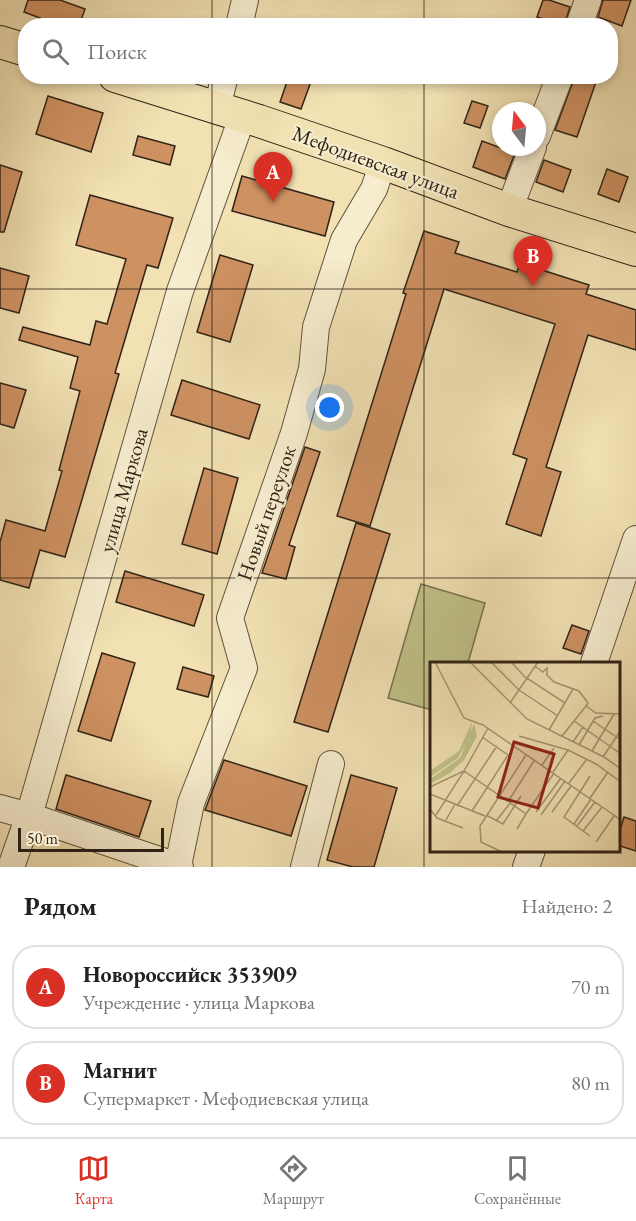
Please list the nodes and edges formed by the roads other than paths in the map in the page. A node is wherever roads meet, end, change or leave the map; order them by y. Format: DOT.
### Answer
graph roads {
  1 [pos="245,0"];
  2 [pos="588,0"];
  3 [pos="241,18"];
  4 [pos="582,18"];
  5 [pos="0,42"];
  6 [pos="18,48"];
  7 [pos="141,84"];
  8 [pos="226,84"];
  9 [pos="557,84"];
  10 [pos="230,111"];
  11 [pos="546,113"];
  12 [pos="530,156"];
  13 [pos="383,163"];
  14 [pos="509,210"];
  15 [pos="636,250"];
  16 [pos="636,539"];
  17 [pos="594,662"];
  18 [pos="331,764"];
  19 [pos="0,808"];
  20 [pos="29,816"];
  21 [pos="531,852"];
  22 [pos="11,867"];
  23 [pos="179,867"];
  24 [pos="304,867"];
  25 [pos="526,867"];
  1 -- 3 [label="street"];
  2 -- 4 [label="street"];
  5 -- 6 [label="main road"];
  7 -- 10 [label="main road, Мефодиевская улица"];
  8 -- 10 [label="street, улица Маркова"];
  9 -- 11 [label="street"];
  10 -- 13 [label="main road, Мефодиевская улица"];
  10 -- 20 [label="street, улица Маркова"];
  12 -- 14 [label="street"];
  13 -- 14 [label="main road, Мефодиевская улица"];
  13 -- 23 [label="street, Новый переулок"];
  14 -- 15 [label="main road, Мефодиевская улица"];
  16 -- 17 [label="street"];
  18 -- 24 [label="street"];
  19 -- 20 [label="street"];
  20 -- 22 [label="street, улица Маркова"];
  20 -- 23 [label="street"];
  21 -- 25 [label="street"];
}
